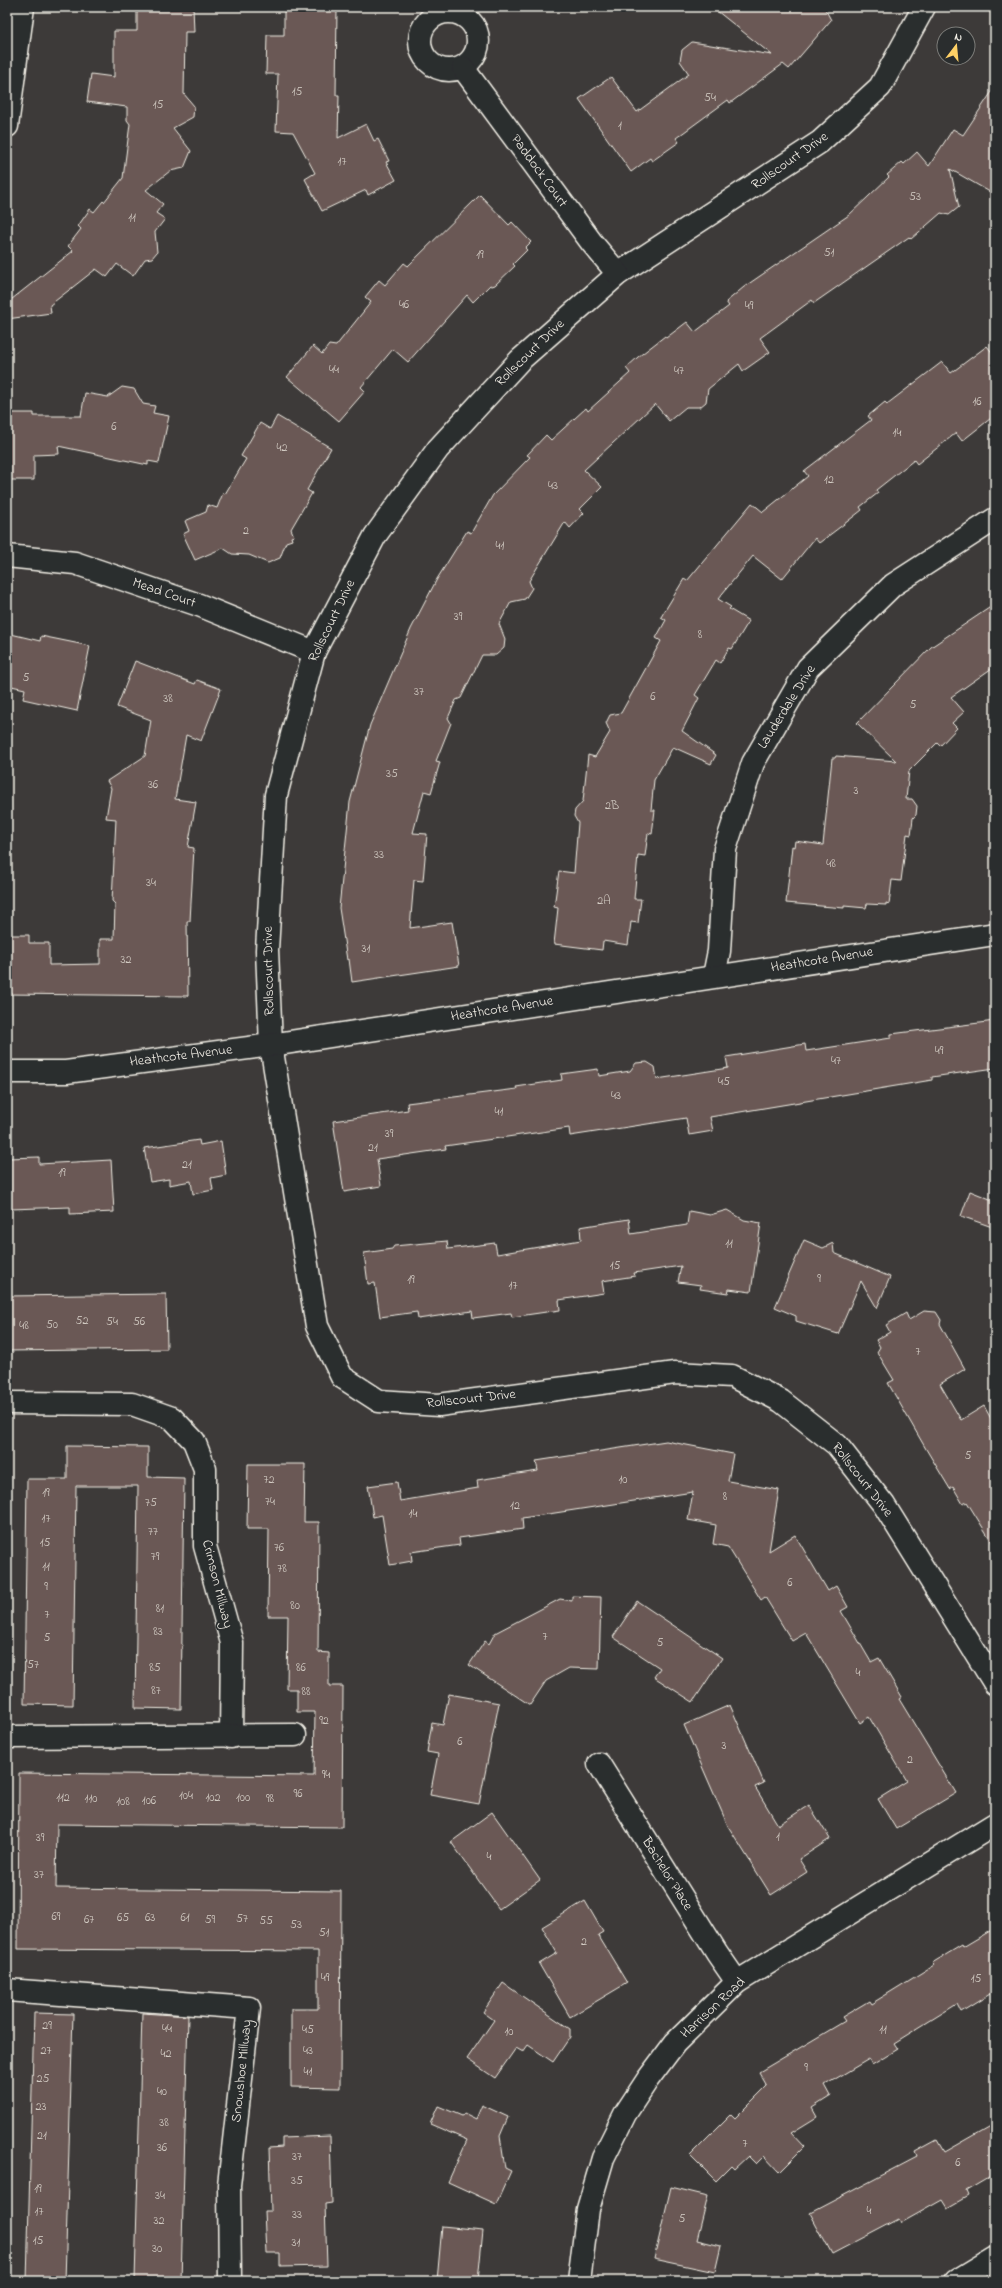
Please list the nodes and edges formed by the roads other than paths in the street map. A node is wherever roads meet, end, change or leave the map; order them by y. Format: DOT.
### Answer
graph roads {
  1 [pos="23,7"];
  2 [pos="924,7"];
  3 [pos="463,68"];
  4 [pos="7,126"];
  5 [pos="618,274"];
  6 [pos="995,518"];
  7 [pos="7,556"];
  8 [pos="314,652"];
  9 [pos="995,934"];
  10 [pos="714,976"];
  11 [pos="270,1045"];
  12 [pos="7,1072"];
  13 [pos="7,1403"];
  14 [pos="995,1684"];
  15 [pos="295,1736"];
  16 [pos="7,1737"];
  17 [pos="231,1737"];
  18 [pos="599,1764"];
  19 [pos="995,1824"];
  20 [pos="737,1982"];
  21 [pos="7,1990"];
  22 [pos="995,2258"];
  23 [pos="230,2281"];
  24 [pos="579,2281"];
  25 [pos="957,2281"];
  1 -- 4 [label="street"];
  2 -- 5 [label="street, Rollscourt Drive"];
  3 -- 5 [label="street, Paddock Court"];
  5 -- 8 [label="street, Rollscourt Drive"];
  6 -- 10 [label="street, Lauderdale Drive"];
  7 -- 8 [label="street, Mead Court"];
  8 -- 11 [label="street, Rollscourt Drive"];
  9 -- 10 [label="street, Heathcote Avenue"];
  10 -- 11 [label="street, Heathcote Avenue"];
  11 -- 12 [label="street, Heathcote Avenue"];
  11 -- 14 [label="street, Rollscourt Drive"];
  13 -- 17 [label="street, Crimson Millway"];
  15 -- 17 [label="street"];
  16 -- 17 [label="street"];
  18 -- 20 [label="street, Bachelor Place"];
  19 -- 20 [label="street, Harrison Road"];
  20 -- 24 [label="street, Harrison Road"];
  21 -- 23 [label="street, Snowshoe Millway"];
  22 -- 25 [label="street"];
}
